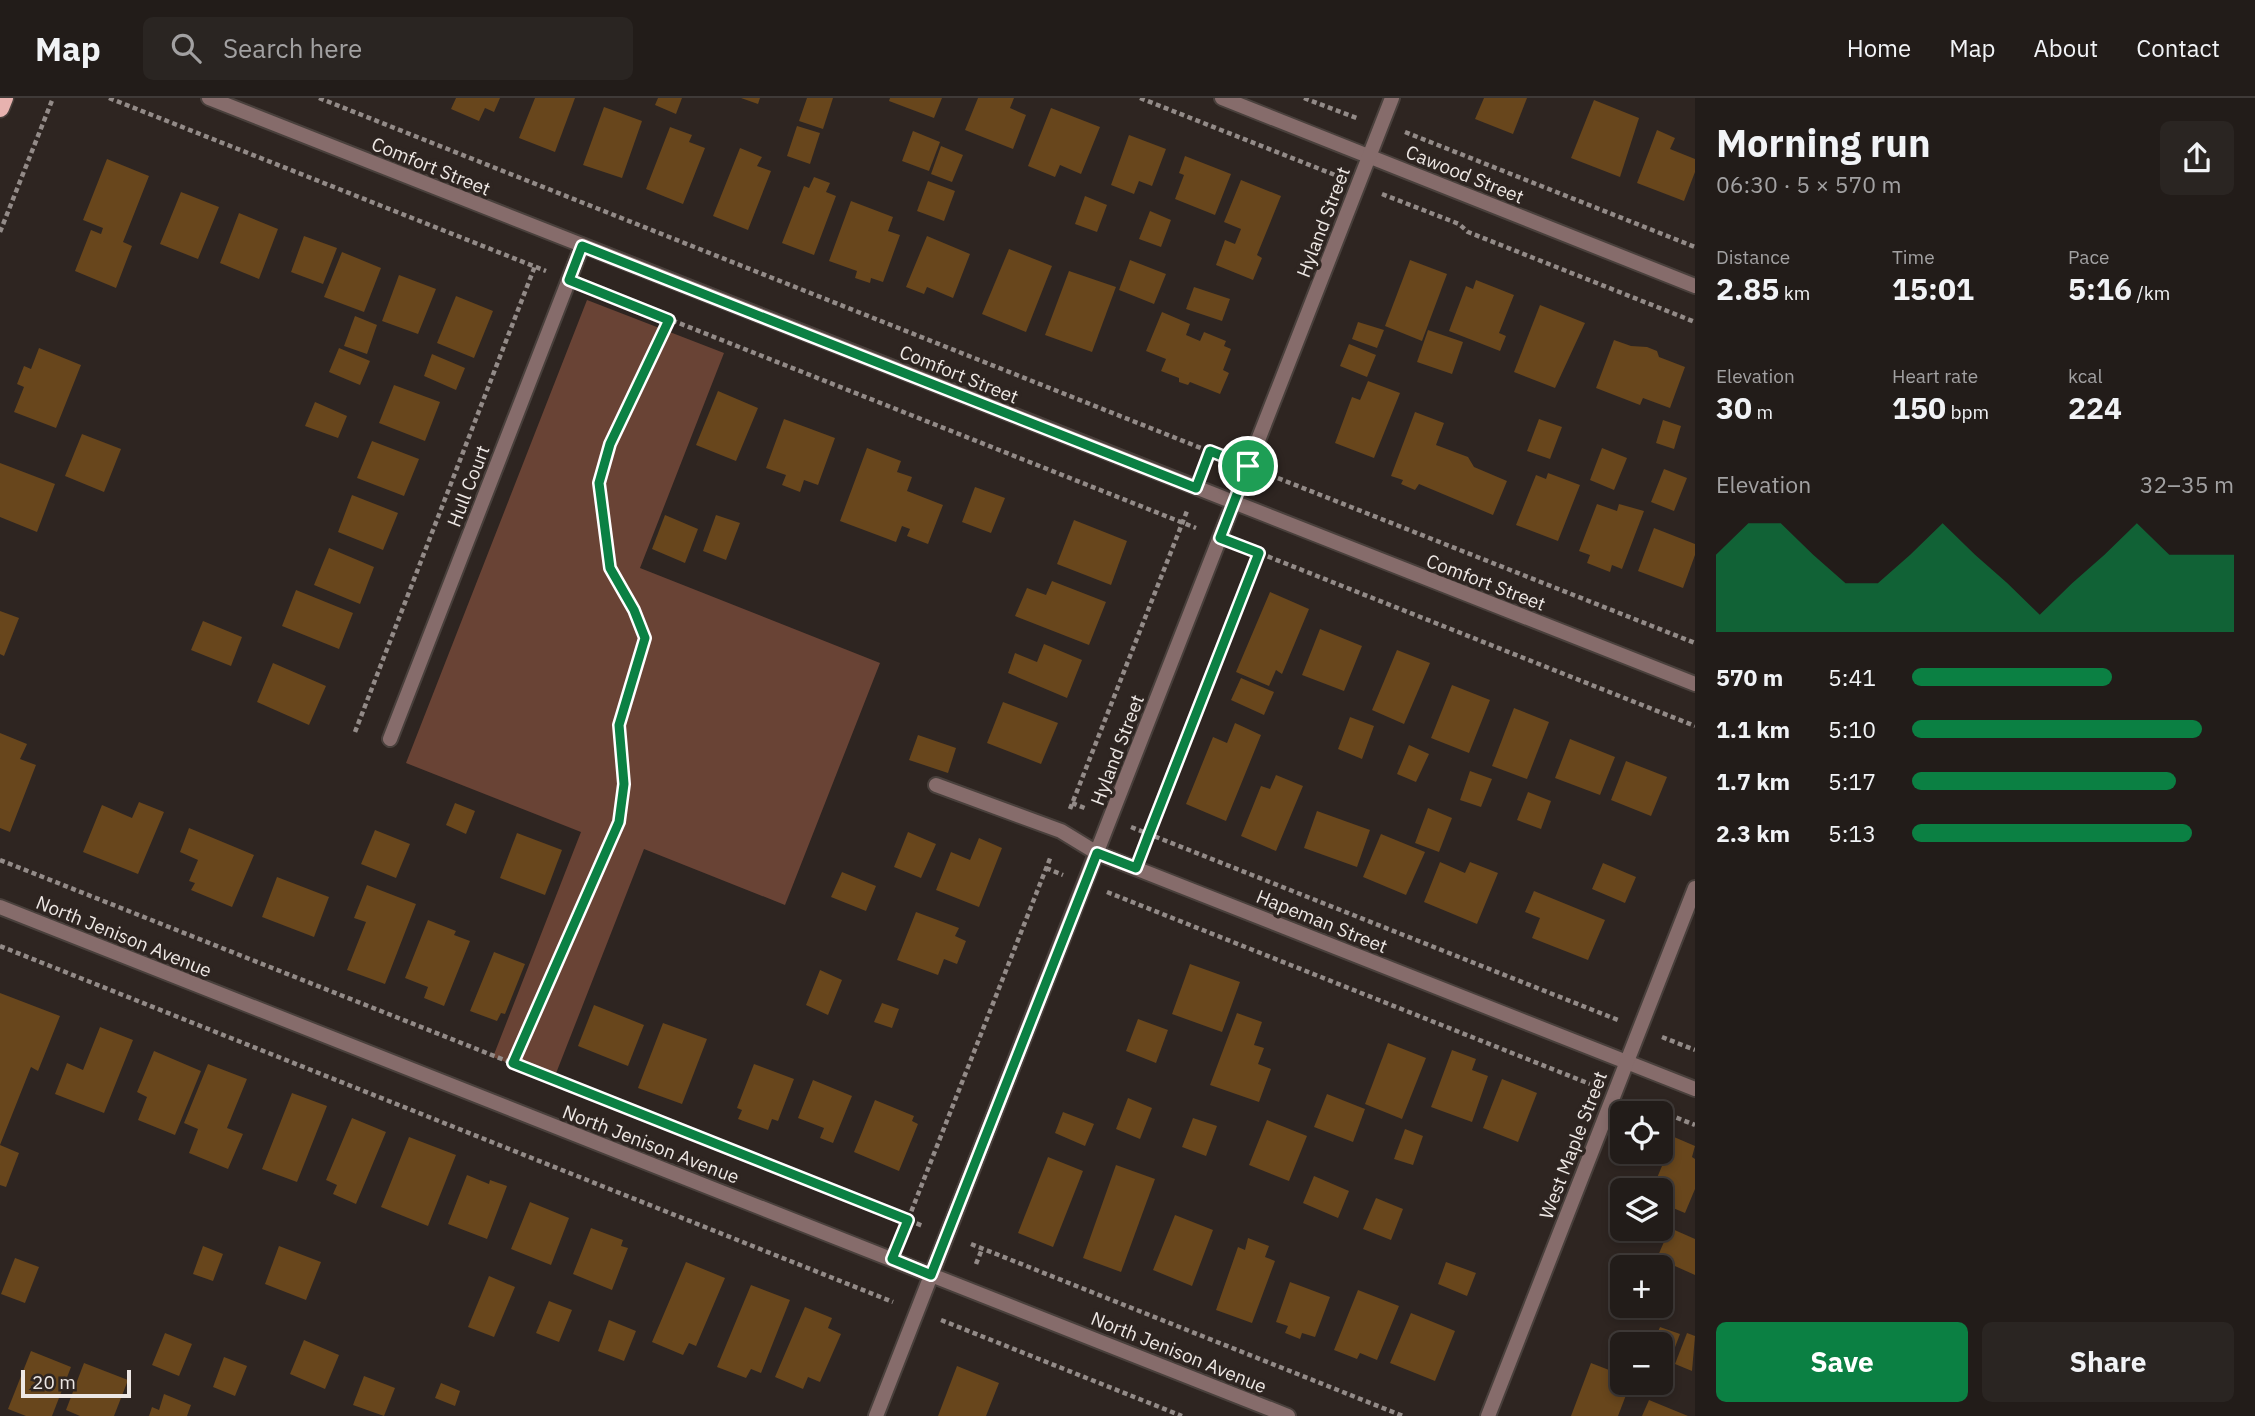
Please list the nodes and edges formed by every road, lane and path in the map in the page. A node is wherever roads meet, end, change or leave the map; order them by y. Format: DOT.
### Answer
graph roads {
  1 [pos="4,98"];
  2 [pos="53,98"];
  3 [pos="109,98"];
  4 [pos="209,98"];
  5 [pos="319,98"];
  6 [pos="1140,98"];
  7 [pos="1222,98"];
  8 [pos="1304,98"];
  9 [pos="1392,98"];
  10 [pos="0,108"];
  11 [pos="1381,125"];
  12 [pos="1369,156"];
  13 [pos="1358,184"];
  14 [pos="0,232"];
  15 [pos="582,246"];
  16 [pos="1695,247"];
  17 [pos="535,266"];
  18 [pos="569,280"];
  19 [pos="1695,286"];
  20 [pos="669,320"];
  21 [pos="1695,322"];
  22 [pos="1210,451"];
  23 [pos="1248,466"];
  24 [pos="1196,488"];
  25 [pos="1234,503"];
  26 [pos="1182,523"];
  27 [pos="1220,538"];
  28 [pos="1259,553"];
  29 [pos="1695,643"];
  30 [pos="1695,684"];
  31 [pos="1695,726"];
  32 [pos="355,732"];
  33 [pos="390,739"];
  34 [pos="936,785"];
  35 [pos="1072,803"];
  36 [pos="1111,819"];
  37 [pos="1061,831"];
  38 [pos="1149,834"];
  39 [pos="1097,853"];
  40 [pos="0,860"];
  41 [pos="1046,868"];
  42 [pos="1136,868"];
  43 [pos="1085,884"];
  44 [pos="1695,888"];
  45 [pos="1124,899"];
  46 [pos="0,907"];
  47 [pos="0,946"];
  48 [pos="1640,1028"];
  49 [pos="1695,1050"];
  50 [pos="1626,1062"];
  51 [pos="513,1063"];
  52 [pos="1695,1089"];
  53 [pos="1614,1093"];
  54 [pos="1695,1125"];
  55 [pos="908,1220"];
  56 [pos="947,1235"];
  57 [pos="892,1259"];
  58 [pos="931,1275"];
  59 [pos="878,1296"];
  60 [pos="917,1311"];
  61 [pos="876,1416"];
  62 [pos="1182,1416"];
  63 [pos="1289,1416"];
  64 [pos="1403,1416"];
  65 [pos="1488,1416"];
  1 -- 10 [label="main road"];
  2 -- 14 [label="path"];
  3 -- 17 [label="path"];
  4 -- 15 [label="street, Comfort Street"];
  5 -- 22 [label="path"];
  6 -- 13 [label="path"];
  7 -- 12 [label="street, Cawood Street"];
  8 -- 11 [label="path"];
  9 -- 11 [label="street, Hyland Street"];
  11 -- 12 [label="street, Hyland Street"];
  11 -- 16 [label="path"];
  12 -- 13 [label="street, Hyland Street"];
  12 -- 19 [label="street, Cawood Street"];
  13 -- 21 [label="path"];
  13 -- 23 [label="street, Hyland Street"];
  15 -- 18 [label="street, Hull Court"];
  15 -- 24 [label="street, Comfort Street"];
  17 -- 18 [label="path"];
  17 -- 32 [label="path"];
  18 -- 20 [label="path"];
  18 -- 33 [label="street, Hull Court"];
  20 -- 26 [label="path"];
  20 -- 51 [label="path"];
  22 -- 23 [label="path"];
  22 -- 24 [label="path"];
  23 -- 25 [label="street, Hyland Street"];
  23 -- 29 [label="path"];
  24 -- 25 [label="street, Comfort Street"];
  24 -- 26 [label="path"];
  25 -- 27 [label="street, Hyland Street"];
  25 -- 30 [label="street, Comfort Street"];
  26 -- 27 [label="path"];
  26 -- 35 [label="path"];
  27 -- 28 [label="path"];
  27 -- 36 [label="street, Hyland Street"];
  28 -- 31 [label="path"];
  28 -- 38 [label="path"];
  34 -- 37 [label="street, Hapeman Street"];
  35 -- 36 [label="path"];
  35 -- 37 [label="path"];
  36 -- 38 [label="path"];
  36 -- 39 [label="street, Hyland Street"];
  37 -- 39 [label="street, Hapeman Street"];
  37 -- 41 [label="path"];
  38 -- 42 [label="path"];
  38 -- 48 [label="path"];
  39 -- 42 [label="street, Hapeman Street"];
  39 -- 43 [label="street, Hyland Street"];
  40 -- 51 [label="path"];
  41 -- 43 [label="path"];
  41 -- 55 [label="path"];
  42 -- 45 [label="path"];
  42 -- 50 [label="street, Hapeman Street"];
  43 -- 45 [label="path"];
  43 -- 56 [label="street, Hyland Street"];
  44 -- 48 [label="street, West Maple Street"];
  45 -- 53 [label="path"];
  46 -- 57 [label="street, North Jenison Avenue"];
  47 -- 59 [label="path"];
  48 -- 49 [label="path"];
  48 -- 50 [label="street, West Maple Street"];
  50 -- 52 [label="street, Hapeman Street"];
  50 -- 53 [label="street, West Maple Street"];
  51 -- 55 [label="path"];
  53 -- 54 [label="path"];
  53 -- 65 [label="street, West Maple Street"];
  55 -- 56 [label="path"];
  55 -- 57 [label="path"];
  56 -- 58 [label="street, Hyland Street"];
  56 -- 64 [label="path"];
  57 -- 58 [label="street, North Jenison Avenue"];
  57 -- 59 [label="path"];
  58 -- 60 [label="street, Hyland Street"];
  58 -- 63 [label="street, North Jenison Avenue"];
  59 -- 60 [label="path"];
  60 -- 61 [label="street, Hyland Street"];
  60 -- 62 [label="path"];
}
